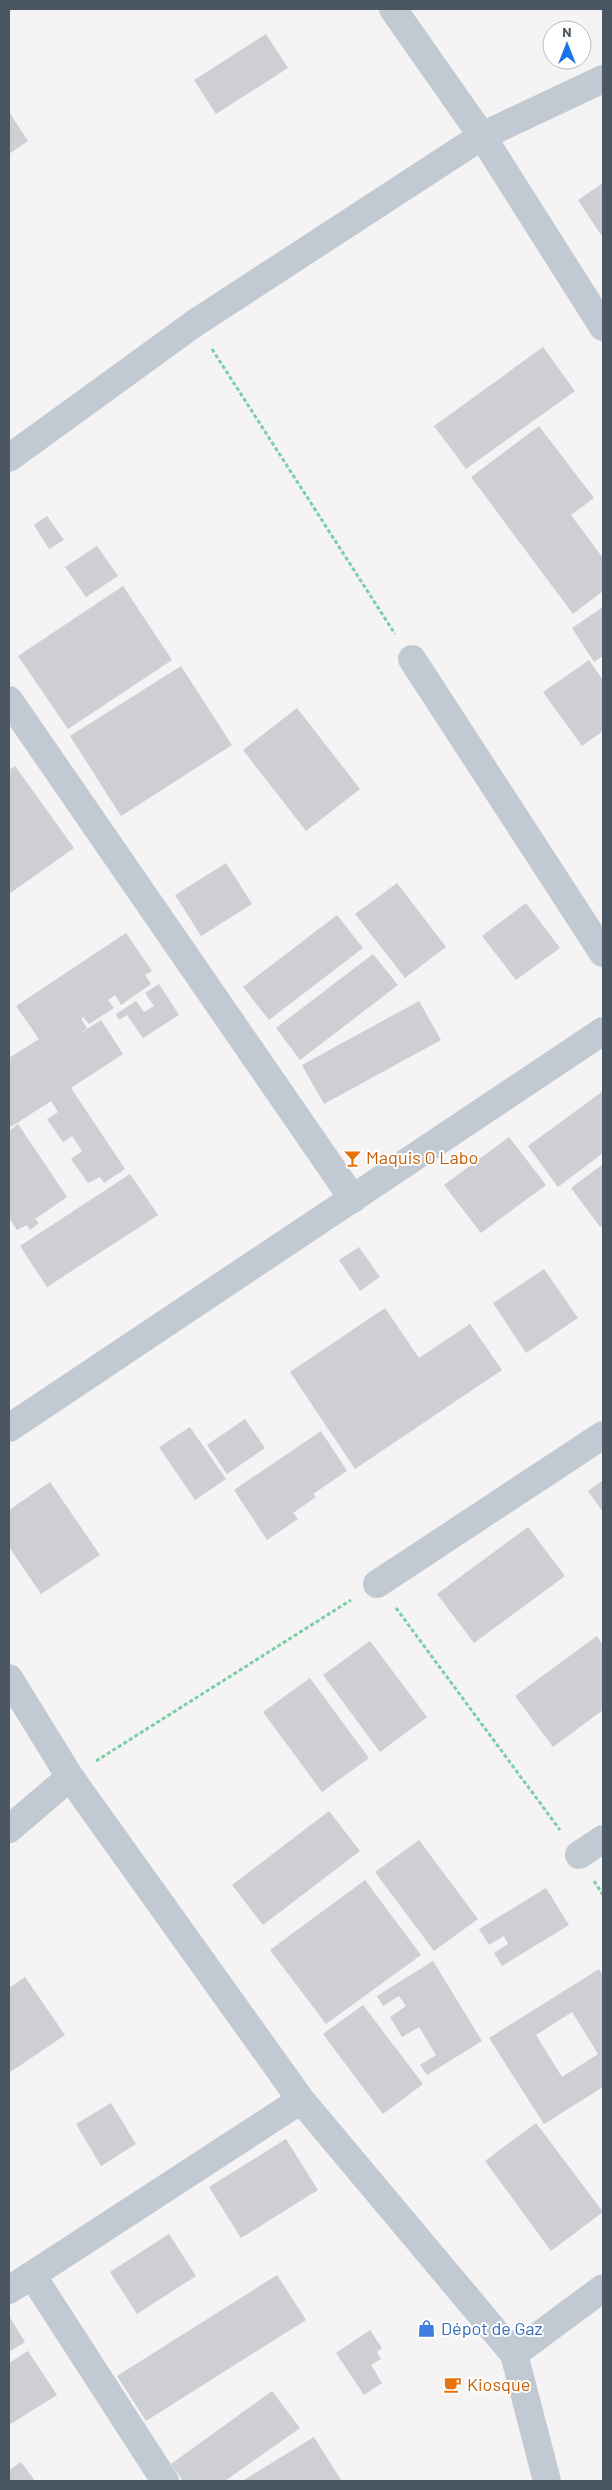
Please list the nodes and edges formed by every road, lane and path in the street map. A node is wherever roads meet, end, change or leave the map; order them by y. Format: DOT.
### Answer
graph roads {
  1 [pos="393,9"];
  2 [pos="603,79"];
  3 [pos="482,136"];
  4 [pos="195,323"];
  5 [pos="603,327"];
  6 [pos="9,458"];
  7 [pos="412,659"];
  8 [pos="9,700"];
  9 [pos="603,953"];
  10 [pos="603,1032"];
  11 [pos="353,1198"];
  12 [pos="9,1428"];
  13 [pos="603,1435"];
  14 [pos="377,1584"];
  15 [pos="9,1678"];
  16 [pos="70,1777"];
  17 [pos="9,1829"];
  18 [pos="603,1839"];
  19 [pos="579,1855"];
  20 [pos="603,1895"];
  21 [pos="301,2100"];
  22 [pos="32,2275"];
  23 [pos="603,2288"];
  24 [pos="9,2290"];
  25 [pos="514,2354"];
  26 [pos="165,2481"];
  27 [pos="547,2481"];
  1 -- 3 [label="street"];
  2 -- 3 [label="street"];
  3 -- 4 [label="street"];
  3 -- 5 [label="street"];
  4 -- 6 [label="street"];
  4 -- 7 [label="path"];
  7 -- 9 [label="street"];
  8 -- 11 [label="street"];
  10 -- 11 [label="street"];
  11 -- 12 [label="street"];
  13 -- 14 [label="street"];
  14 -- 16 [label="path"];
  14 -- 19 [label="path"];
  15 -- 16 [label="street"];
  16 -- 17 [label="street"];
  16 -- 21 [label="street"];
  18 -- 19 [label="street"];
  19 -- 20 [label="path"];
  21 -- 22 [label="street"];
  21 -- 25 [label="street"];
  22 -- 24 [label="street"];
  22 -- 26 [label="street"];
  23 -- 25 [label="street"];
  25 -- 27 [label="street"];
}
